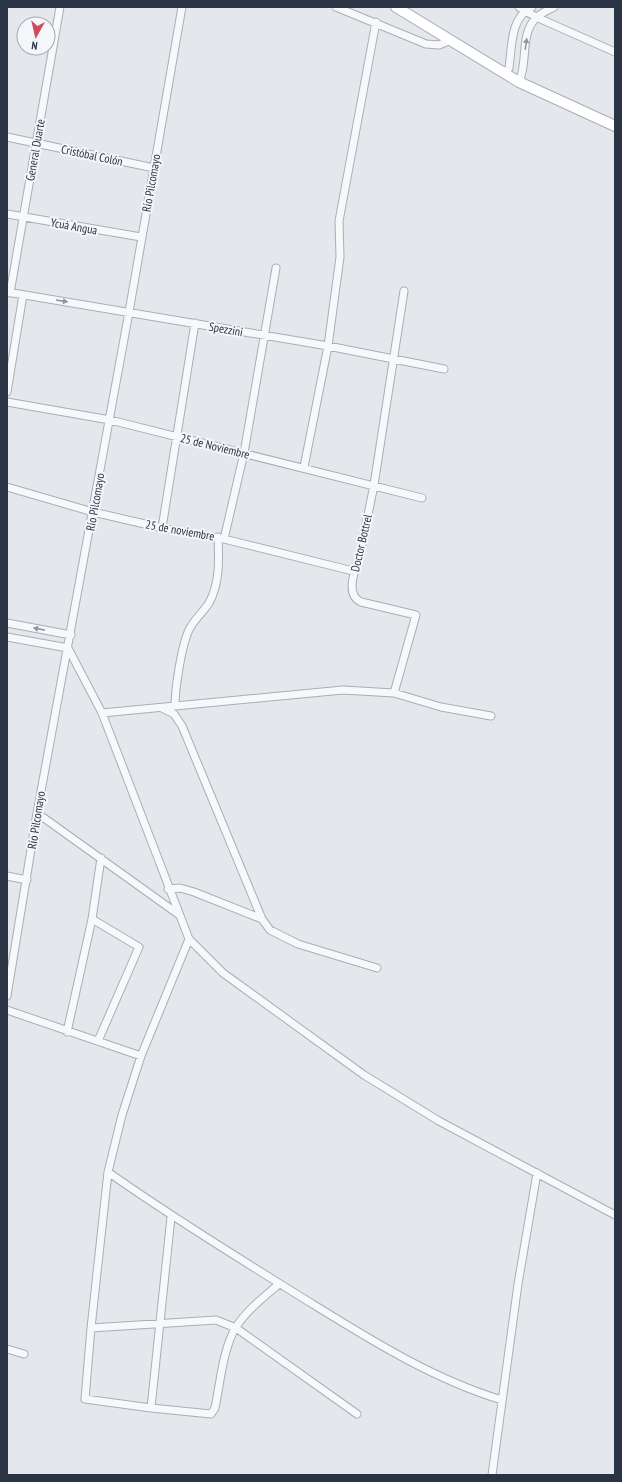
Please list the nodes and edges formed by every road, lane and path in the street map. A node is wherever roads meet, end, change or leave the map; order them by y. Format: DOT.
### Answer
graph roads {
  1 [pos="60,7"];
  2 [pos="182,7"];
  3 [pos="336,7"];
  4 [pos="396,7"];
  5 [pos="532,7"];
  6 [pos="554,7"];
  7 [pos="522,9"];
  8 [pos="536,17"];
  9 [pos="376,22"];
  10 [pos="451,40"];
  11 [pos="615,52"];
  12 [pos="504,73"];
  13 [pos="519,82"];
  14 [pos="615,126"];
  15 [pos="7,137"];
  16 [pos="36,143"];
  17 [pos="154,168"];
  18 [pos="7,214"];
  19 [pos="24,217"];
  20 [pos="142,237"];
  21 [pos="276,268"];
  22 [pos="404,291"];
  23 [pos="9,293"];
  24 [pos="23,295"];
  25 [pos="130,312"];
  26 [pos="195,323"];
  27 [pos="264,335"];
  28 [pos="328,346"];
  29 [pos="393,359"];
  30 [pos="444,369"];
  31 [pos="7,392"];
  32 [pos="7,402"];
  33 [pos="110,420"];
  34 [pos="177,437"];
  35 [pos="244,453"];
  36 [pos="304,467"];
  37 [pos="374,485"];
  38 [pos="7,487"];
  39 [pos="422,498"];
  40 [pos="93,512"];
  41 [pos="162,528"];
  42 [pos="221,538"];
  43 [pos="353,571"];
  44 [pos="7,623"];
  45 [pos="71,635"];
  46 [pos="7,637"];
  47 [pos="68,648"];
  48 [pos="394,693"];
  49 [pos="175,706"];
  50 [pos="162,708"];
  51 [pos="102,713"];
  52 [pos="491,716"];
  53 [pos="37,813"];
  54 [pos="101,858"];
  55 [pos="7,876"];
  56 [pos="27,880"];
  57 [pos="168,889"];
  58 [pos="179,914"];
  59 [pos="92,919"];
  60 [pos="262,919"];
  61 [pos="189,939"];
  62 [pos="377,968"];
  63 [pos="7,996"];
  64 [pos="7,1010"];
  65 [pos="67,1032"];
  66 [pos="98,1041"];
  67 [pos="141,1056"];
  68 [pos="108,1172"];
  69 [pos="537,1173"];
  70 [pos="615,1215"];
  71 [pos="171,1217"];
  72 [pos="279,1284"];
  73 [pos="160,1324"];
  74 [pos="91,1328"];
  75 [pos="236,1328"];
  76 [pos="7,1349"];
  77 [pos="24,1354"];
  78 [pos="502,1400"];
  79 [pos="150,1408"];
  80 [pos="357,1414"];
  81 [pos="492,1475"];
  1 -- 16 [label="street, General Duarte"];
  2 -- 17 [label="street, Río Pilcomayo"];
  3 -- 9 [label="street"];
  4 -- 10 [label="street"];
  5 -- 7 [label="street"];
  6 -- 8 [label="street"];
  7 -- 8 [label="street"];
  7 -- 12 [label="street"];
  8 -- 11 [label="street"];
  13 -- 8 [label="street, one-way"];
  9 -- 10 [label="street"];
  9 -- 28 [label="street"];
  10 -- 12 [label="street"];
  12 -- 13 [label="street"];
  13 -- 14 [label="street"];
  15 -- 16 [label="street, Cristóbal Colón"];
  16 -- 17 [label="street, Cristóbal Colón"];
  16 -- 19 [label="street, General Duarte"];
  17 -- 20 [label="street, Río Pilcomayo"];
  18 -- 19 [label="street, Ycuá Angua"];
  19 -- 20 [label="street, Ycuá Angua"];
  19 -- 23 [label="street, General Duarte"];
  20 -- 25 [label="street, Río Pilcomayo"];
  21 -- 27 [label="street"];
  22 -- 29 [label="street, Doctor Bottrel"];
  23 -- 24 [label="street, Spezzini"];
  24 -- 25 [label="street, Spezzini, one-way"];
  24 -- 31 [label="street"];
  25 -- 26 [label="street, Spezzini"];
  25 -- 33 [label="street, Río Pilcomayo"];
  26 -- 27 [label="street, Spezzini"];
  26 -- 34 [label="street"];
  27 -- 28 [label="street, Spezzini"];
  27 -- 35 [label="street"];
  28 -- 29 [label="street, Spezzini"];
  28 -- 36 [label="street"];
  29 -- 30 [label="street, Spezzini"];
  29 -- 37 [label="street, Doctor Bottrel"];
  32 -- 33 [label="street, 25 de Noviembre"];
  33 -- 34 [label="street, 25 de Noviembre"];
  33 -- 40 [label="street, Río Pilcomayo"];
  34 -- 35 [label="street, 25 de Noviembre"];
  34 -- 41 [label="street"];
  35 -- 36 [label="street, 25 de Noviembre"];
  35 -- 42 [label="street"];
  36 -- 37 [label="street, 25 de Noviembre"];
  37 -- 39 [label="street, 25 de Noviembre"];
  37 -- 43 [label="street, Doctor Bottrel"];
  38 -- 40 [label="street, 25 de noviembre"];
  40 -- 41 [label="street, 25 de noviembre"];
  40 -- 45 [label="street, Río Pilcomayo"];
  41 -- 42 [label="street, 25 de noviembre"];
  42 -- 43 [label="street, 25 de noviembre"];
  42 -- 49 [label="street"];
  43 -- 48 [label="street, Doctor Bottrel"];
  45 -- 44 [label="street, one-way"];
  45 -- 47 [label="street, Río Pilcomayo"];
  46 -- 47 [label="street"];
  47 -- 51 [label="street"];
  47 -- 53 [label="street, Río Pilcomayo"];
  48 -- 49 [label="street"];
  48 -- 52 [label="street"];
  49 -- 50 [label="street"];
  50 -- 51 [label="street"];
  50 -- 60 [label="street"];
  51 -- 57 [label="street"];
  53 -- 54 [label="street"];
  53 -- 56 [label="street, Río Pilcomayo"];
  54 -- 58 [label="street"];
  54 -- 59 [label="street"];
  55 -- 56 [label="street"];
  56 -- 63 [label="street, Río Pilcomayo"];
  57 -- 58 [label="street"];
  57 -- 60 [label="street"];
  58 -- 61 [label="street"];
  59 -- 65 [label="street"];
  59 -- 66 [label="street"];
  60 -- 62 [label="street"];
  61 -- 67 [label="street"];
  61 -- 69 [label="street"];
  64 -- 65 [label="street"];
  65 -- 66 [label="street"];
  66 -- 67 [label="street"];
  67 -- 68 [label="street"];
  68 -- 71 [label="street"];
  68 -- 74 [label="street"];
  69 -- 70 [label="street"];
  69 -- 78 [label="street"];
  71 -- 72 [label="street"];
  71 -- 73 [label="street"];
  72 -- 75 [label="street"];
  72 -- 78 [label="street"];
  73 -- 74 [label="street"];
  73 -- 75 [label="street"];
  73 -- 79 [label="street"];
  74 -- 79 [label="street"];
  75 -- 79 [label="street"];
  75 -- 80 [label="street"];
  76 -- 77 [label="street"];
  78 -- 81 [label="street"];
}
